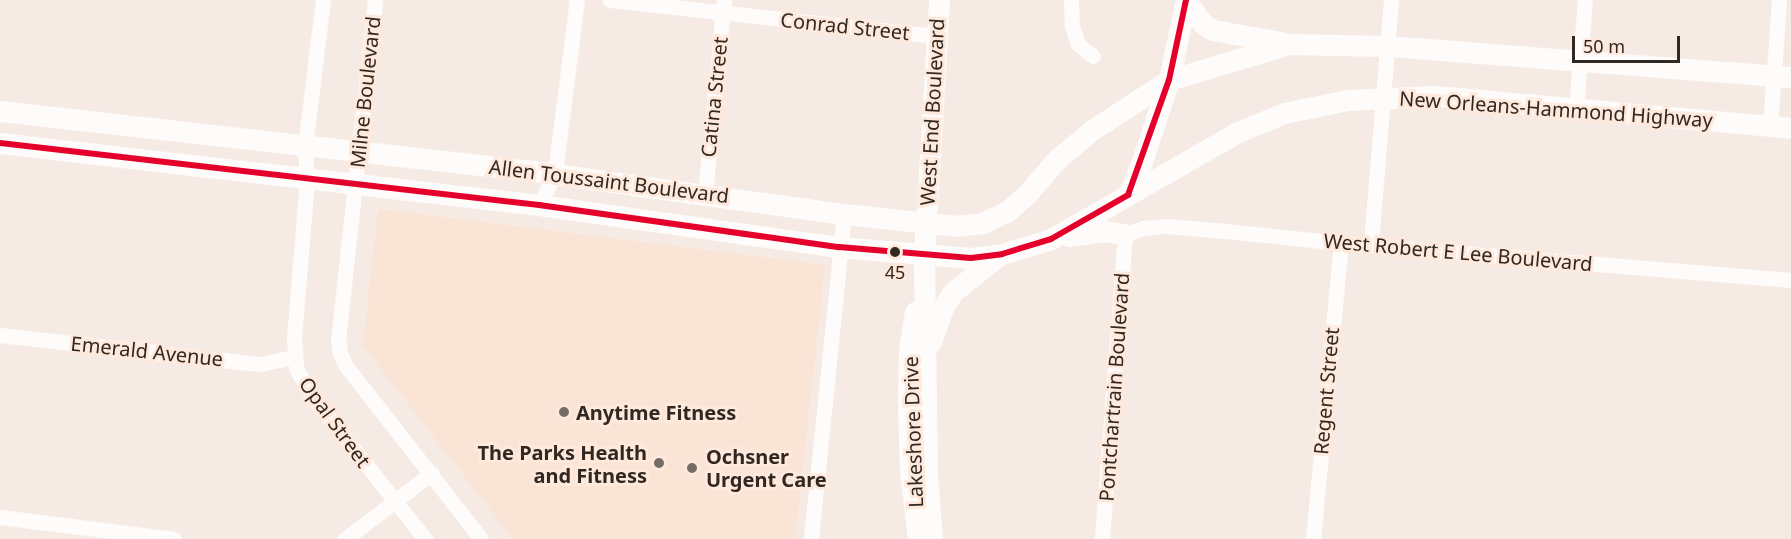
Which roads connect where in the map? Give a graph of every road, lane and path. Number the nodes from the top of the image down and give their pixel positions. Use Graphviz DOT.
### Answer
graph roads {
  1 [pos="322,0"];
  2 [pos="375,0"];
  3 [pos="577,0"];
  4 [pos="610,0"];
  5 [pos="939,0"];
  6 [pos="1071,0"];
  7 [pos="1186,0"];
  8 [pos="1391,0"];
  9 [pos="1585,0"];
  10 [pos="1779,0"];
  11 [pos="723,6"];
  12 [pos="936,36"];
  13 [pos="1288,44"];
  14 [pos="1388,46"];
  15 [pos="1093,56"];
  16 [pos="1580,61"];
  17 [pos="1782,77"];
  18 [pos="1169,80"];
  19 [pos="1384,97"];
  20 [pos="1576,109"];
  21 [pos="0,111"];
  22 [pos="1770,126"];
  23 [pos="1791,128"];
  24 [pos="0,143"];
  25 [pos="305,146"];
  26 [pos="359,152"];
  27 [pos="555,173"];
  28 [pos="307,180"];
  29 [pos="354,185"];
  30 [pos="705,193"];
  31 [pos="1128,195"];
  32 [pos="539,205"];
  33 [pos="844,214"];
  34 [pos="926,223"];
  35 [pos="1125,234"];
  36 [pos="1051,239"];
  37 [pos="1341,243"];
  38 [pos="1371,243"];
  39 [pos="839,247"];
  40 [pos="1002,254"];
  41 [pos="924,255"];
  42 [pos="1791,280"];
  43 [pos="0,335"];
  44 [pos="294,357"];
  45 [pos="926,363"];
  46 [pos="432,473"];
  47 [pos="395,502"];
  48 [pos="0,517"];
  49 [pos="174,539"];
  50 [pos="345,539"];
  51 [pos="425,539"];
  52 [pos="481,539"];
  53 [pos="811,539"];
  54 [pos="918,539"];
  55 [pos="932,539"];
  56 [pos="1102,539"];
  57 [pos="1313,539"];
  1 -- 25 [label="street"];
  2 -- 26 [label="street, Milne Boulevard"];
  3 -- 27 [label="street"];
  4 -- 11 [label="street, Conrad Street"];
  5 -- 12 [label="main road, West End Boulevard"];
  6 -- 15 [label="street"];
  7 -- 13 [label="main road"];
  7 -- 18 [label="main road"];
  8 -- 14 [label="street"];
  9 -- 16 [label="street"];
  10 -- 17 [label="street"];
  11 -- 12 [label="street, Conrad Street"];
  11 -- 30 [label="street, Catina Street"];
  12 -- 34 [label="main road, West End Boulevard"];
  13 -- 14 [label="main road"];
  13 -- 18 [label="main road"];
  14 -- 16 [label="main road"];
  14 -- 19 [label="street"];
  16 -- 17 [label="main road"];
  16 -- 20 [label="street"];
  17 -- 22 [label="street"];
  18 -- 31 [label="main road"];
  18 -- 34 [label="main road, Allen Toussaint Boulevard"];
  19 -- 20 [label="main road, New Orleans-Hammond Highway"];
  19 -- 31 [label="main road, New Orleans-Hammond Highway"];
  19 -- 38 [label="street"];
  20 -- 22 [label="main road, New Orleans-Hammond Highway"];
  21 -- 25 [label="main road, Allen Toussaint Boulevard"];
  22 -- 23 [label="main road, New Orleans-Hammond Highway"];
  24 -- 28 [label="main road, Allen Toussaint Boulevard"];
  25 -- 26 [label="main road, Allen Toussaint Boulevard"];
  25 -- 28 [label="street"];
  26 -- 27 [label="main road, Allen Toussaint Boulevard"];
  26 -- 29 [label="street, Milne Boulevard"];
  27 -- 30 [label="main road, Allen Toussaint Boulevard"];
  27 -- 32 [label="street"];
  28 -- 29 [label="main road, Allen Toussaint Boulevard"];
  28 -- 44 [label="street, Opal Street"];
  29 -- 32 [label="main road, Allen Toussaint Boulevard"];
  29 -- 46 [label="street"];
  30 -- 33 [label="main road, Allen Toussaint Boulevard"];
  31 -- 36 [label="main road, Allen Toussaint Boulevard"];
  32 -- 39 [label="main road, Allen Toussaint Boulevard"];
  33 -- 34 [label="main road, Allen Toussaint Boulevard"];
  33 -- 39 [label="street"];
  34 -- 41 [label="main road, Lakeshore Drive"];
  35 -- 36 [label="main road"];
  35 -- 37 [label="street, West Robert E Lee Boulevard"];
  35 -- 56 [label="street, Pontchartrain Boulevard"];
  36 -- 40 [label="main road, Allen Toussaint Boulevard"];
  37 -- 38 [label="street, West Robert E Lee Boulevard"];
  37 -- 57 [label="street, Regent Street"];
  38 -- 42 [label="street, West Robert E Lee Boulevard"];
  39 -- 41 [label="main road, Allen Toussaint Boulevard"];
  39 -- 53 [label="street"];
  40 -- 41 [label="main road, Allen Toussaint Boulevard"];
  40 -- 45 [label="main road"];
  41 -- 45 [label="main road, Lakeshore Drive"];
  41 -- 54 [label="main road, Lakeshore Drive"];
  43 -- 44 [label="street, Emerald Avenue"];
  44 -- 47 [label="street, Opal Street"];
  45 -- 55 [label="main road, Lakeshore Drive"];
  46 -- 47 [label="street"];
  46 -- 52 [label="street"];
  47 -- 50 [label="street"];
  47 -- 51 [label="street, Opal Street"];
  48 -- 49 [label="street"];
}
